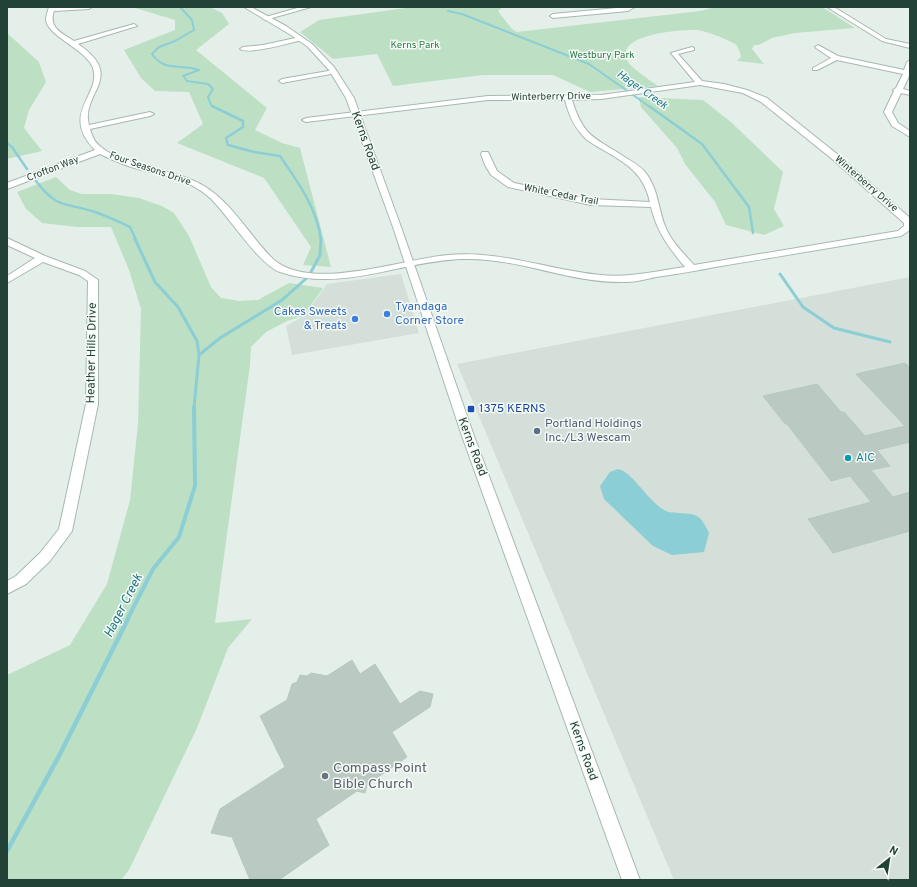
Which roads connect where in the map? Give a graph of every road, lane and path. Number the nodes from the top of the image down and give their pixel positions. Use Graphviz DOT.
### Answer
graph roads {
  1 [pos="89,7"];
  2 [pos="248,7"];
  3 [pos="308,7"];
  4 [pos="632,7"];
  5 [pos="830,7"];
  6 [pos="52,8"];
  7 [pos="553,16"];
  8 [pos="265,18"];
  9 [pos="134,26"];
  10 [pos="300,39"];
  11 [pos="74,43"];
  12 [pos="910,46"];
  13 [pos="818,47"];
  14 [pos="243,49"];
  15 [pos="692,49"];
  16 [pos="836,58"];
  17 [pos="910,62"];
  18 [pos="815,69"];
  19 [pos="334,72"];
  20 [pos="907,73"];
  21 [pos="282,81"];
  22 [pos="700,83"];
  23 [pos="897,90"];
  24 [pos="910,93"];
  25 [pos="568,98"];
  26 [pos="354,113"];
  27 [pos="150,114"];
  28 [pos="306,120"];
  29 [pos="86,128"];
  30 [pos="910,135"];
  31 [pos="100,151"];
  32 [pos="485,154"];
  33 [pos="7,186"];
  34 [pos="655,205"];
  35 [pos="7,241"];
  36 [pos="42,258"];
  37 [pos="410,264"];
  38 [pos="692,268"];
  39 [pos="7,280"];
  40 [pos="7,588"];
  41 [pos="631,880"];
  1 -- 6 [label="street"];
  2 -- 8 [label="street, Kerns Road"];
  3 -- 8 [label="street"];
  4 -- 7 [label="street"];
  5 -- 12 [label="street"];
  6 -- 11 [label="street, Four Seasons Drive"];
  8 -- 10 [label="street, Kerns Road"];
  9 -- 11 [label="street"];
  10 -- 14 [label="street"];
  10 -- 19 [label="street, Kerns Road"];
  11 -- 29 [label="street, Four Seasons Drive"];
  13 -- 16 [label="street"];
  15 -- 22 [label="street"];
  16 -- 18 [label="street"];
  16 -- 20 [label="street"];
  17 -- 20 [label="street"];
  19 -- 21 [label="street"];
  19 -- 26 [label="street, Kerns Road"];
  20 -- 23 [label="street"];
  22 -- 25 [label="street, Winterberry Drive"];
  22 -- 38 [label="street, Winterberry Drive"];
  23 -- 24 [label="street"];
  23 -- 30 [label="street"];
  25 -- 26 [label="street, Winterberry Drive"];
  25 -- 34 [label="street"];
  26 -- 28 [label="street, Winterberry Drive"];
  26 -- 37 [label="street, Kerns Road"];
  27 -- 29 [label="street"];
  29 -- 31 [label="street, Four Seasons Drive"];
  31 -- 33 [label="street, Crofton Way"];
  31 -- 37 [label="street, Four Seasons Drive"];
  32 -- 34 [label="street, White Cedar Trail"];
  34 -- 38 [label="street"];
  35 -- 36 [label="street, Heather Hills Drive"];
  36 -- 39 [label="street"];
  36 -- 40 [label="street, Heather Hills Drive"];
  37 -- 38 [label="street, Winterberry Drive"];
  37 -- 41 [label="street, Kerns Road"];
}
